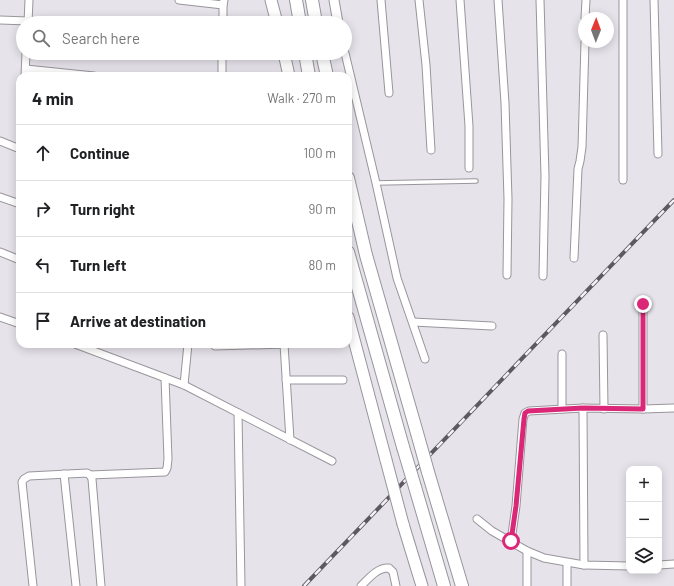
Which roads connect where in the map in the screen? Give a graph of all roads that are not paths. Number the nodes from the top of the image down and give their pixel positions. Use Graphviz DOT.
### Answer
graph roads {
  1 [pos="28,0"];
  2 [pos="179,0"];
  3 [pos="271,0"];
  4 [pos="296,0"];
  5 [pos="312,0"];
  6 [pos="334,0"];
  7 [pos="381,0"];
  8 [pos="419,0"];
  9 [pos="460,0"];
  10 [pos="498,0"];
  11 [pos="540,0"];
  12 [pos="586,0"];
  13 [pos="623,0"];
  14 [pos="654,0"];
  15 [pos="223,2"];
  16 [pos="586,12"];
  17 [pos="28,16"];
  18 [pos="223,16"];
  19 [pos="275,16"];
  20 [pos="299,16"];
  21 [pos="315,16"];
  22 [pos="337,16"];
  23 [pos="0,20"];
  24 [pos="16,21"];
  25 [pos="585,48"];
  26 [pos="26,60"];
  27 [pos="222,60"];
  28 [pos="286,60"];
  29 [pos="307,60"];
  30 [pos="324,60"];
  31 [pos="347,60"];
  32 [pos="25,72"];
  33 [pos="222,72"];
  34 [pos="288,72"];
  35 [pos="308,72"];
  36 [pos="326,72"];
  37 [pos="350,72"];
  38 [pos="352,82"];
  39 [pos="389,93"];
  40 [pos="0,141"];
  41 [pos="16,147"];
  42 [pos="431,150"];
  43 [pos="658,154"];
  44 [pos="470,168"];
  45 [pos="623,180"];
  46 [pos="476,181"];
  47 [pos="376,183"];
  48 [pos="352,195"];
  49 [pos="0,197"];
  50 [pos="16,203"];
  51 [pos="0,252"];
  52 [pos="16,258"];
  53 [pos="574,258"];
  54 [pos="352,266"];
  55 [pos="506,275"];
  56 [pos="543,276"];
  57 [pos="643,304"];
  58 [pos="0,317"];
  59 [pos="413,322"];
  60 [pos="16,323"];
  61 [pos="492,326"];
  62 [pos="352,333"];
  63 [pos="604,335"];
  64 [pos="86,348"];
  65 [pos="188,348"];
  66 [pos="285,348"];
  67 [pos="562,354"];
  68 [pos="425,359"];
  69 [pos="165,378"];
  70 [pos="286,380"];
  71 [pos="343,380"];
  72 [pos="184,385"];
  73 [pos="583,408"];
  74 [pos="674,408"];
  75 [pos="562,409"];
  76 [pos="604,409"];
  77 [pos="643,409"];
  78 [pos="238,413"];
  79 [pos="290,440"];
  80 [pos="332,461"];
  81 [pos="64,474"];
  82 [pos="90,474"];
  83 [pos="477,519"];
  84 [pos="511,541"];
  85 [pos="527,551"];
  86 [pos="567,562"];
  87 [pos="674,564"];
  88 [pos="584,565"];
  89 [pos="662,565"];
  90 [pos="626,566"];
  91 [pos="33,586"];
  92 [pos="76,586"];
  93 [pos="101,586"];
  94 [pos="240,586"];
  95 [pos="361,586"];
  96 [pos="396,586"];
  97 [pos="422,586"];
  98 [pos="444,586"];
  99 [pos="462,586"];
  100 [pos="527,586"];
  101 [pos="567,586"];
  1 -- 17 [label="street"];
  2 -- 15 [label="street"];
  3 -- 19 [label="main road"];
  4 -- 20 [label="highway"];
  5 -- 21 [label="highway"];
  6 -- 22 [label="street"];
  7 -- 39 [label="street"];
  8 -- 42 [label="street"];
  9 -- 44 [label="street"];
  10 -- 55 [label="street"];
  11 -- 56 [label="street"];
  12 -- 16 [label="street"];
  13 -- 45 [label="street"];
  14 -- 43 [label="street"];
  15 -- 18 [label="street"];
  23 -- 24 [label="street"];
  25 -- 53 [label="street"];
  26 -- 32 [label="street"];
  27 -- 33 [label="street"];
  28 -- 34 [label="main road"];
  29 -- 35 [label="highway"];
  30 -- 36 [label="highway"];
  31 -- 37 [label="street"];
  38 -- 47 [label="street"];
  40 -- 41 [label="street"];
  46 -- 47 [label="lane"];
  47 -- 59 [label="street"];
  48 -- 99 [label="highway, bridge"];
  49 -- 50 [label="street"];
  51 -- 52 [label="street"];
  54 -- 98 [label="highway, bridge"];
  57 -- 77 [label="street"];
  58 -- 60 [label="street"];
  59 -- 61 [label="street"];
  59 -- 68 [label="street"];
  62 -- 97 [label="main road, bridge"];
  63 -- 76 [label="street"];
  64 -- 69 [label="street"];
  65 -- 72 [label="street"];
  66 -- 70 [label="street"];
  67 -- 75 [label="street"];
  69 -- 72 [label="street"];
  69 -- 82 [label="street"];
  70 -- 71 [label="street"];
  70 -- 79 [label="street"];
  72 -- 78 [label="street"];
  73 -- 75 [label="street"];
  73 -- 76 [label="street"];
  73 -- 88 [label="street"];
  74 -- 77 [label="street"];
  75 -- 84 [label="street"];
  76 -- 77 [label="street"];
  78 -- 79 [label="street"];
  78 -- 94 [label="street"];
  79 -- 80 [label="street"];
  81 -- 82 [label="street"];
  81 -- 91 [label="street"];
  81 -- 92 [label="street"];
  82 -- 93 [label="street"];
  83 -- 84 [label="street"];
  84 -- 85 [label="street"];
  85 -- 86 [label="street"];
  85 -- 100 [label="street"];
  86 -- 88 [label="street"];
  86 -- 101 [label="street"];
  87 -- 89 [label="street"];
  88 -- 90 [label="street"];
  95 -- 96 [label="street"];
}
